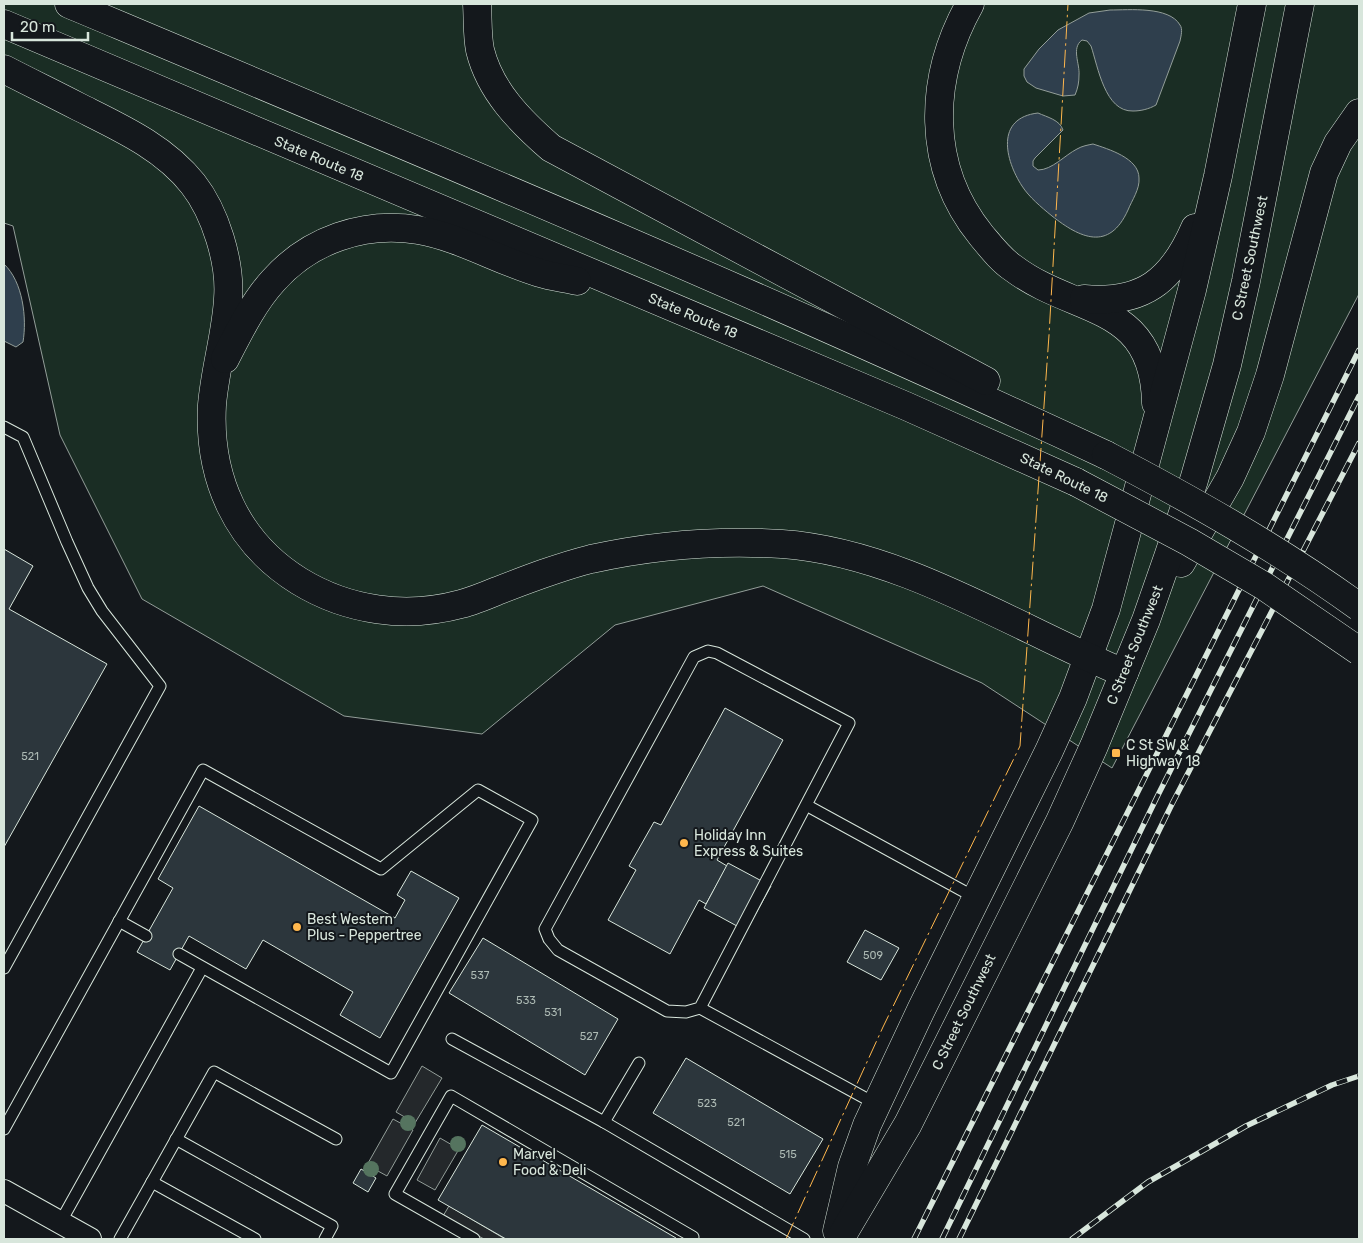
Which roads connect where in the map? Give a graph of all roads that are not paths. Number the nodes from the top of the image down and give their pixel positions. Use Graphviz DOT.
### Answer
graph roads {
  1 [pos="69,4"];
  2 [pos="477,4"];
  3 [pos="970,4"];
  4 [pos="1252,4"];
  5 [pos="1300,4"];
  6 [pos="4,24"];
  7 [pos="4,69"];
  8 [pos="1359,113"];
  9 [pos="1218,176"];
  10 [pos="644,296"];
  11 [pos="1070,298"];
  12 [pos="215,378"];
  13 [pos="1156,422"];
  14 [pos="4,427"];
  15 [pos="1106,455"];
  16 [pos="1359,607"];
  17 [pos="1146,620"];
  18 [pos="1359,651"];
  19 [pos="1088,658"];
  20 [pos="1124,673"];
  21 [pos="806,805"];
  22 [pos="976,898"];
  23 [pos="119,921"];
  24 [pos="146,936"];
  25 [pos="179,954"];
  26 [pos="4,968"];
  27 [pos="202,968"];
  28 [pos="700,1008"];
  29 [pos="452,1039"];
  30 [pos="639,1063"];
  31 [pos="876,1104"];
  32 [pos="604,1122"];
  33 [pos="4,1129"];
  34 [pos="176,1139"];
  35 [pos="336,1139"];
  36 [pos="152,1182"];
  37 [pos="5,1194"];
  38 [pos="60,1223"];
  39 [pos="90,1239"];
  40 [pos="120,1239"];
  41 [pos="255,1239"];
  42 [pos="325,1239"];
  43 [pos="474,1239"];
  44 [pos="692,1239"];
  45 [pos="804,1239"];
  46 [pos="834,1239"];
  47 [pos="840,1239"];
  1 -- 15 [label="main road"];
  2 -- 15 [label="main road"];
  3 -- 11 [label="main road"];
  4 -- 9 [label="main road"];
  5 -- 17 [label="main road, C Street Southwest"];
  6 -- 10 [label="main road, State Route 18"];
  7 -- 12 [label="main road"];
  8 -- 17 [label="main road"];
  9 -- 11 [label="main road"];
  9 -- 13 [label="main road"];
  10 -- 12 [label="main road"];
  10 -- 18 [label="main road, State Route 18, bridge"];
  11 -- 13 [label="main road"];
  12 -- 19 [label="main road"];
  13 -- 19 [label="main road"];
  14 -- 26 [label="lane"];
  15 -- 16 [label="main road, bridge"];
  17 -- 20 [label="main road, C Street Southwest"];
  19 -- 20 [label="main road"];
  19 -- 22 [label="main road"];
  20 -- 47 [label="main road, C Street Southwest"];
  21 -- 22 [label="lane"];
  21 -- 28 [label="lane"];
  21 -- 28 [label="lane"];
  22 -- 31 [label="main road"];
  23 -- 24 [label="lane"];
  23 -- 27 [label="lane"];
  23 -- 33 [label="lane"];
  25 -- 27 [label="lane"];
  27 -- 38 [label="lane"];
  28 -- 31 [label="lane"];
  29 -- 32 [label="lane"];
  30 -- 32 [label="lane"];
  31 -- 46 [label="main road"];
  32 -- 45 [label="lane"];
  34 -- 35 [label="lane"];
  34 -- 36 [label="lane"];
  34 -- 42 [label="lane"];
  36 -- 40 [label="lane"];
  36 -- 41 [label="lane"];
  37 -- 38 [label="street"];
  38 -- 39 [label="street"];
  43 -- 44 [label="lane"];
}
